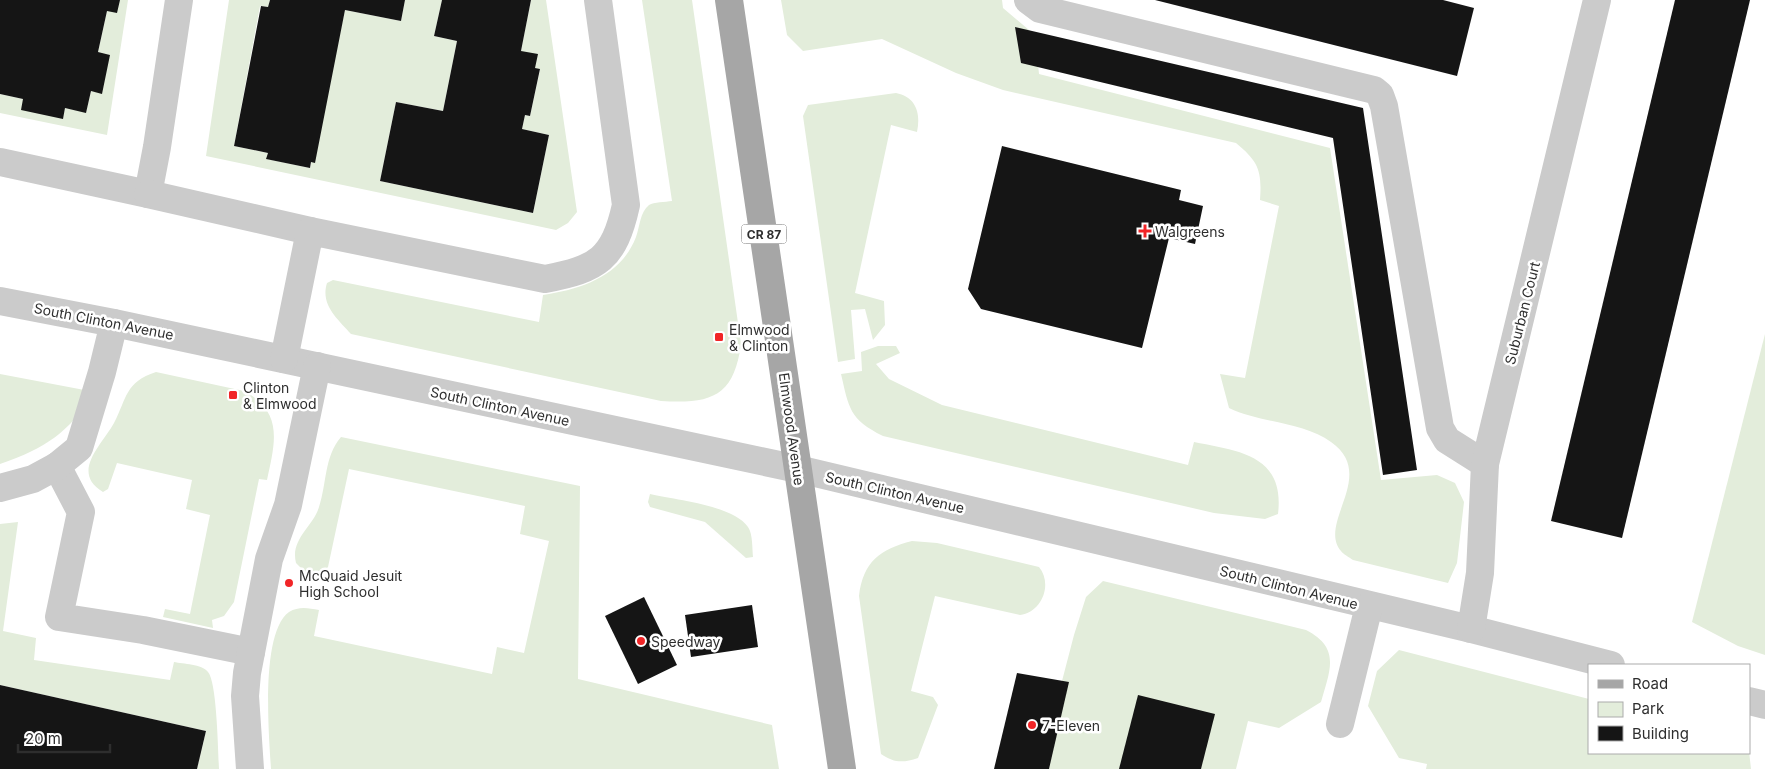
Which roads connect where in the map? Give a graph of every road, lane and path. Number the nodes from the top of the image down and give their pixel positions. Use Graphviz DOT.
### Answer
graph roads {
  1 [pos="179,0"];
  2 [pos="598,0"];
  3 [pos="729,0"];
  4 [pos="1028,0"];
  5 [pos="1597,0"];
  6 [pos="0,162"];
  7 [pos="148,194"];
  8 [pos="310,230"];
  9 [pos="0,301"];
  10 [pos="114,322"];
  11 [pos="284,359"];
  12 [pos="317,366"];
  13 [pos="1485,464"];
  14 [pos="58,466"];
  15 [pos="798,469"];
  16 [pos="0,488"];
  17 [pos="1369,606"];
  18 [pos="1471,629"];
  19 [pos="251,652"];
  20 [pos="1606,664"];
  21 [pos="1750,701"];
  22 [pos="1765,705"];
  23 [pos="1340,724"];
  24 [pos="250,769"];
  25 [pos="842,769"];
  1 -- 7 [label="street"];
  2 -- 8 [label="street"];
  3 -- 15 [label="main road, Elmwood Avenue / CR 87"];
  4 -- 13 [label="street"];
  5 -- 13 [label="street, Suburban Court"];
  6 -- 7 [label="street"];
  7 -- 8 [label="street"];
  8 -- 11 [label="street"];
  9 -- 10 [label="street, South Clinton Avenue"];
  10 -- 11 [label="street, South Clinton Avenue"];
  10 -- 14 [label="street"];
  11 -- 12 [label="street, South Clinton Avenue"];
  12 -- 15 [label="street, South Clinton Avenue"];
  12 -- 19 [label="street"];
  13 -- 18 [label="street, Suburban Court"];
  14 -- 16 [label="street"];
  14 -- 19 [label="street"];
  15 -- 17 [label="street, South Clinton Avenue"];
  15 -- 25 [label="main road, Elmwood Avenue / CR 87"];
  17 -- 18 [label="street, South Clinton Avenue"];
  17 -- 23 [label="street"];
  18 -- 20 [label="street, South Clinton Avenue"];
  19 -- 24 [label="street"];
  21 -- 22 [label="street"];
}
